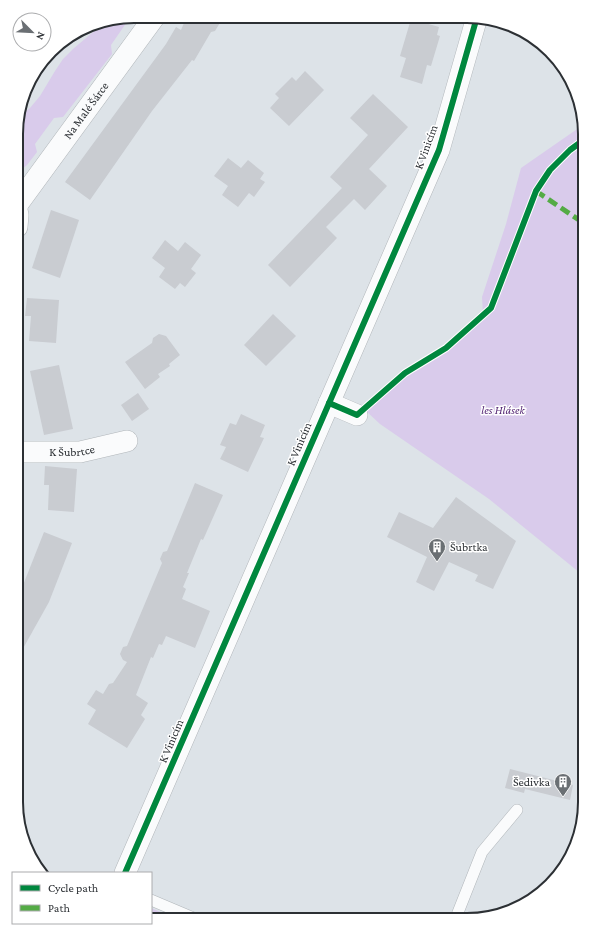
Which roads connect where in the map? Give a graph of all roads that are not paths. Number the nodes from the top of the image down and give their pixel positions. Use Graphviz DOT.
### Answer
graph roads {
  1 [pos="150,23"];
  2 [pos="475,24"];
  3 [pos="23,197"];
  4 [pos="329,403"];
  5 [pos="357,415"];
  6 [pos="127,441"];
  7 [pos="23,452"];
  8 [pos="517,810"];
  9 [pos="125,872"];
  10 [pos="152,900"];
  11 [pos="182,913"];
  12 [pos="458,913"];
  1 -- 3 [label="street, Na Malé Šárce"];
  2 -- 4 [label="street, K Vinicím"];
  4 -- 5 [label="street"];
  4 -- 9 [label="street, K Vinicím"];
  6 -- 7 [label="street, K Šubrtce"];
  8 -- 12 [label="lane"];
  10 -- 11 [label="lane"];
}
